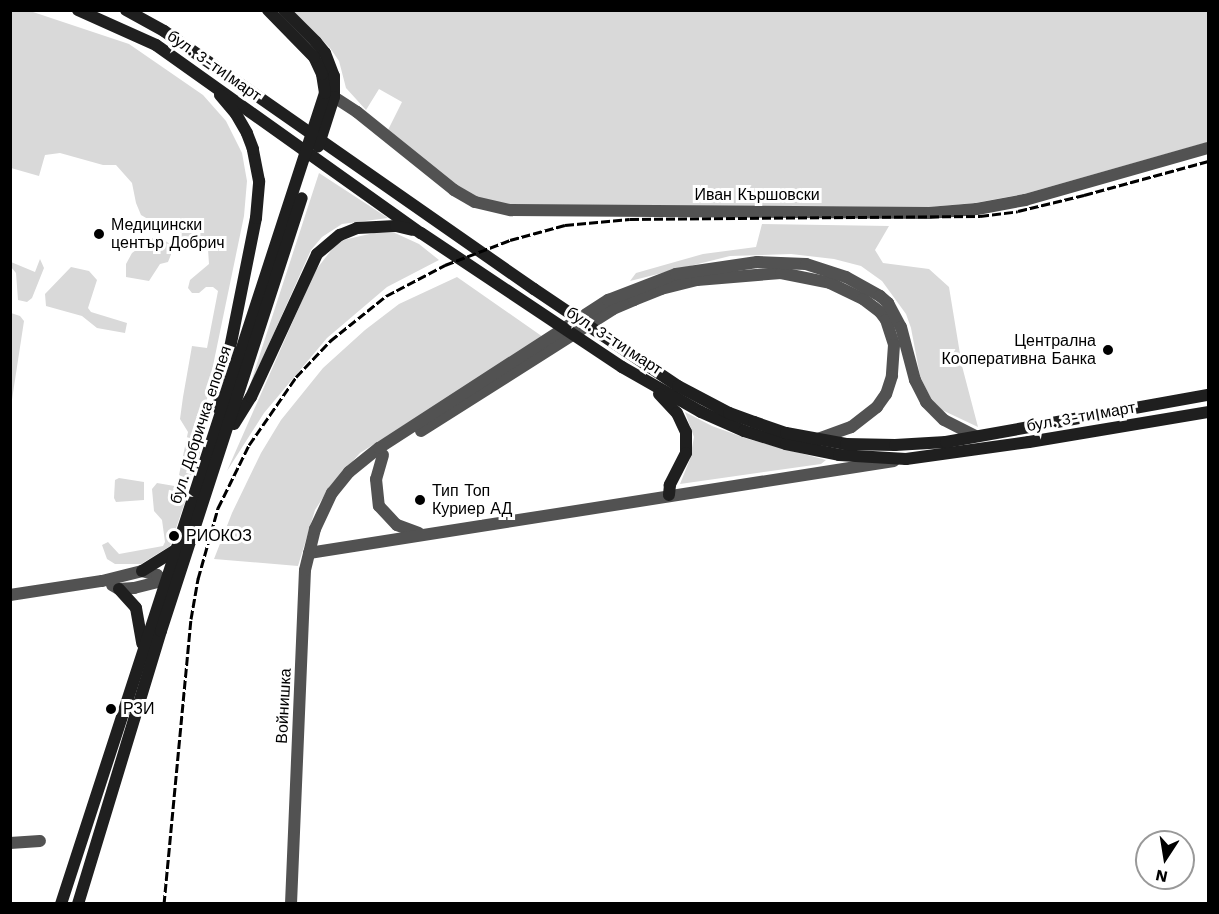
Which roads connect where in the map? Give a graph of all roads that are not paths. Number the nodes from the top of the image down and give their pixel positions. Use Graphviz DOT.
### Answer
graph roads {
  1 [pos="78,10"];
  2 [pos="126,10"];
  3 [pos="268,10"];
  4 [pos="284,10"];
  5 [pos="140,14"];
  6 [pos="207,80"];
  7 [pos="327,103"];
  8 [pos="1209,148"];
  9 [pos="421,233"];
  10 [pos="610,305"];
  11 [pos="549,345"];
  12 [pos="650,384"];
  13 [pos="1209,396"];
  14 [pos="1209,412"];
  15 [pos="975,436"];
  16 [pos="219,439"];
  17 [pos="818,439"];
  18 [pos="383,454"];
  19 [pos="906,459"];
  20 [pos="669,495"];
  21 [pos="323,513"];
  22 [pos="423,535"];
  23 [pos="176,550"];
  24 [pos="309,553"];
  25 [pos="142,571"];
  26 [pos="180,575"];
  27 [pos="102,581"];
  28 [pos="165,582"];
  29 [pos="119,589"];
  30 [pos="173,594"];
  31 [pos="10,595"];
  32 [pos="142,649"];
  33 [pos="40,841"];
  34 [pos="10,843"];
  35 [pos="61,903"];
  36 [pos="78,903"];
  37 [pos="291,903"];
  1 -- 6 [label="main road, бул. 3-ти март"];
  2 -- 5 [label="main road, бул. 3-ти март"];
  3 -- 7 [label="main road"];
  4 -- 7 [label="main road"];
  5 -- 17 [label="main road, бул. 3-ти март"];
  6 -- 9 [label="main road, бул. 3-ти март"];
  6 -- 16 [label="main road"];
  7 -- 8 [label="street, Иван Кършовски"];
  7 -- 16 [label="main road, бул. Добричка епопея"];
  9 -- 12 [label="main road, бул. 3-ти март"];
  9 -- 16 [label="main road"];
  10 -- 11 [label="street"];
  10 -- 15 [label="street"];
  10 -- 17 [label="street"];
  11 -- 18 [label="street"];
  11 -- 21 [label="street"];
  12 -- 19 [label="main road, бул. 3-ти март"];
  12 -- 20 [label="main road"];
  13 -- 15 [label="main road, бул. 3-ти март"];
  14 -- 19 [label="main road, бул. 3-ти март"];
  15 -- 17 [label="main road, бул. 3-ти март"];
  16 -- 23 [label="main road, бул. Добричка епопея"];
  16 -- 26 [label="main road, бул. Добричка епопея"];
  18 -- 21 [label="street"];
  18 -- 22 [label="street"];
  19 -- 20 [label="street"];
  20 -- 22 [label="street"];
  21 -- 24 [label="street, Войнишка"];
  22 -- 24 [label="street"];
  23 -- 25 [label="main road"];
  23 -- 28 [label="main road, бул. Добричка епопея"];
  24 -- 37 [label="street, Войнишка"];
  25 -- 27 [label="street"];
  25 -- 28 [label="street"];
  26 -- 28 [label="street"];
  26 -- 30 [label="main road, бул. Добричка епопея"];
  27 -- 29 [label="street"];
  27 -- 31 [label="street"];
  28 -- 29 [label="street"];
  28 -- 30 [label="street"];
  28 -- 32 [label="main road, бул. Добричка епопея"];
  29 -- 32 [label="main road"];
  30 -- 36 [label="main road, бул. Добричка епопея"];
  32 -- 35 [label="main road, бул. Добричка епопея"];
  33 -- 34 [label="street"];
}
